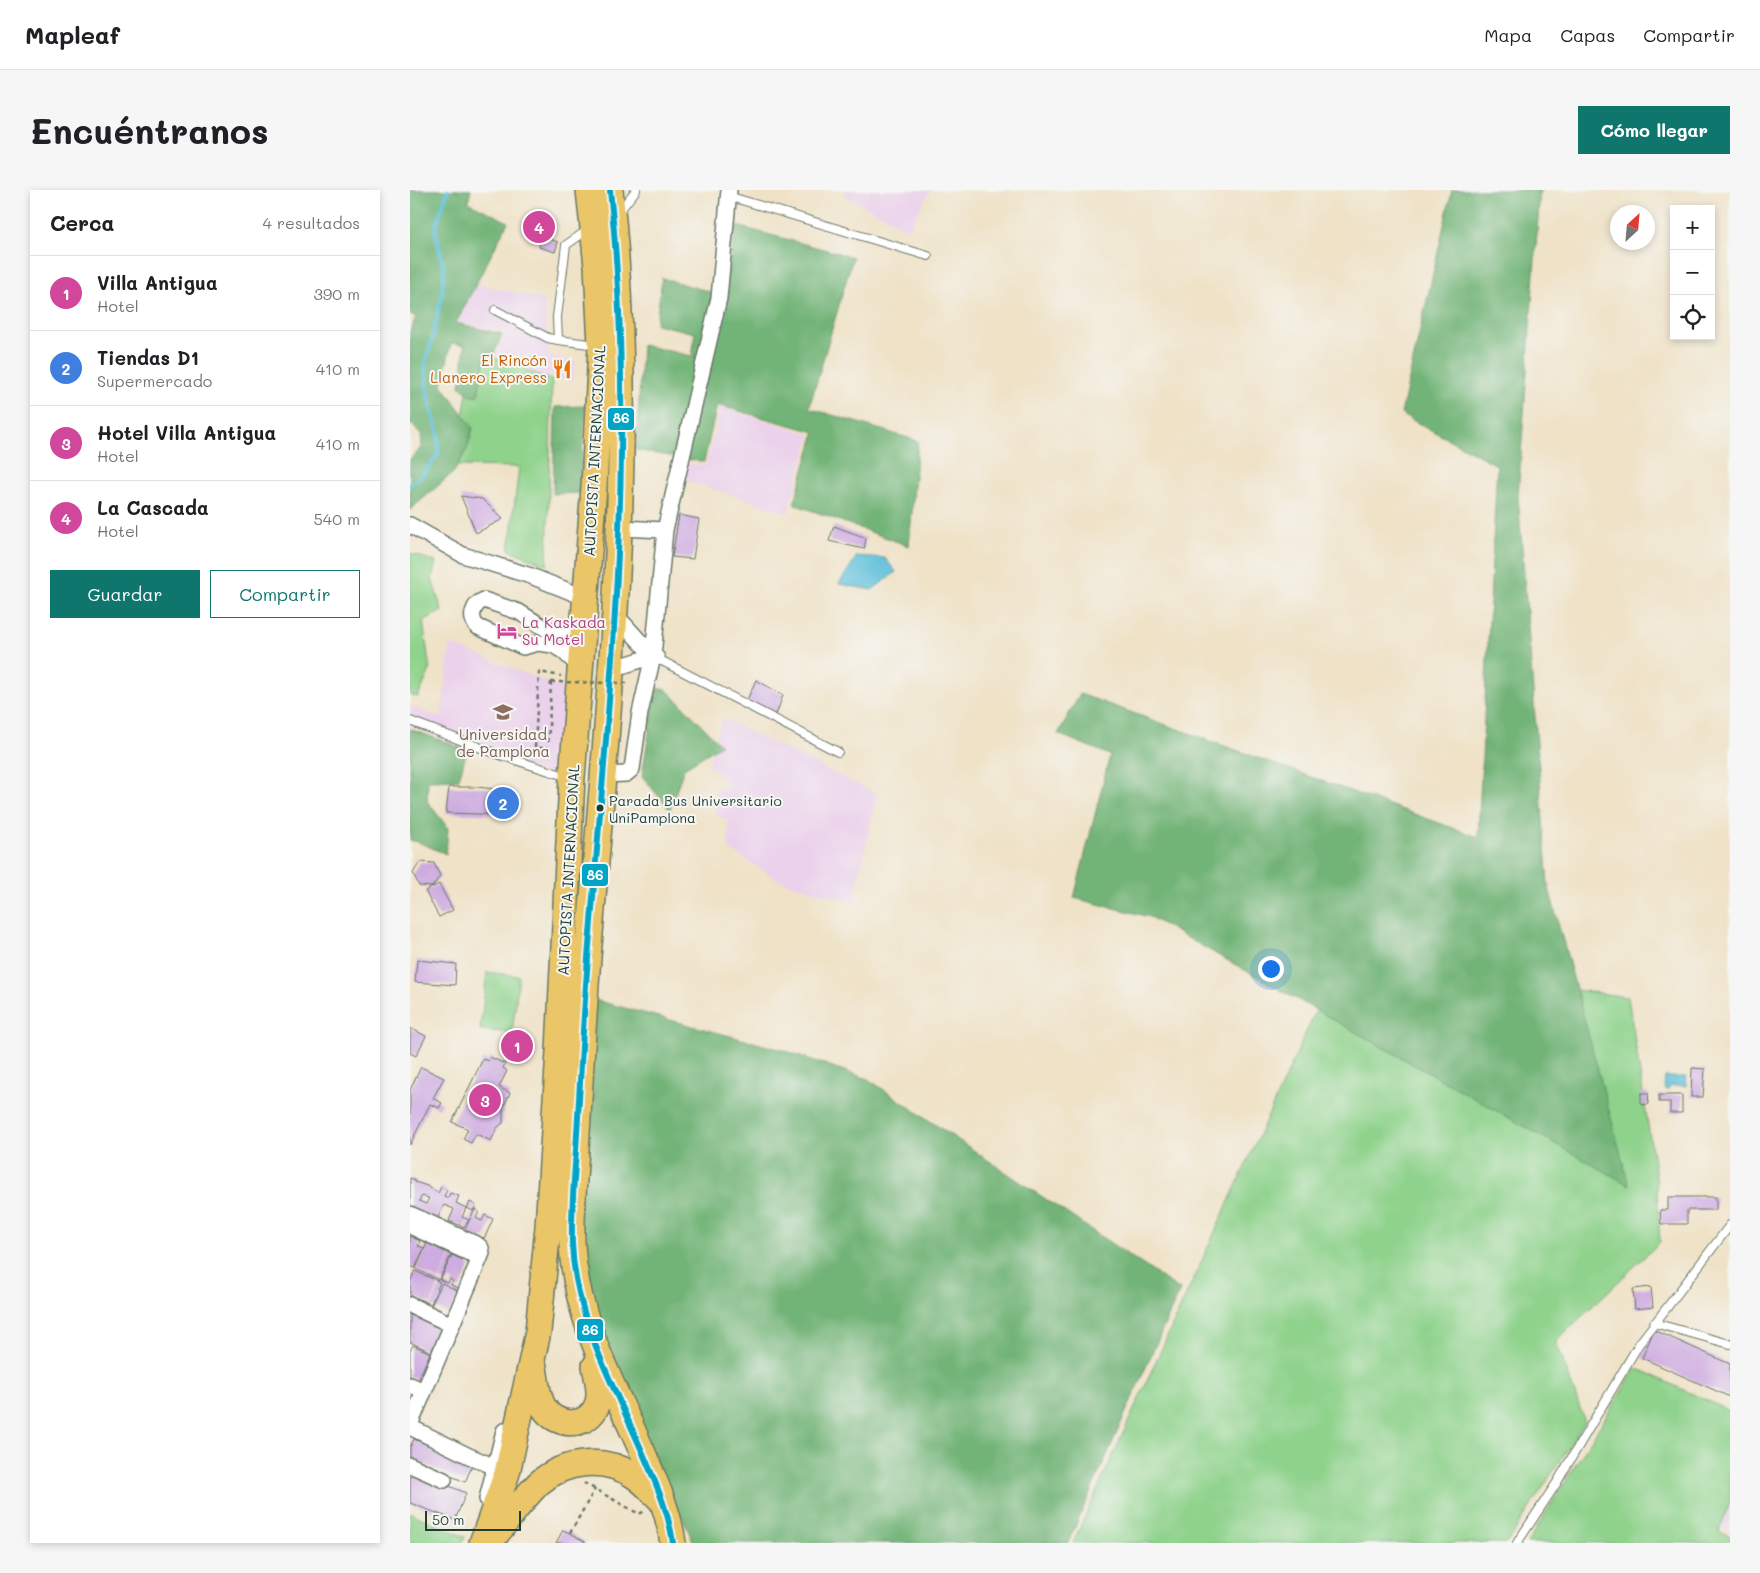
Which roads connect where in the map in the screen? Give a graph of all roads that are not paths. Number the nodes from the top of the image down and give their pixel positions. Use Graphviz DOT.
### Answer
graph roads {
  1 [pos="589,190"];
  2 [pos="610,190"];
  3 [pos="636,190"];
  4 [pos="729,193"];
  5 [pos="604,222"];
  6 [pos="928,256"];
  7 [pos="495,310"];
  8 [pos="558,340"];
  9 [pos="602,346"];
  10 [pos="410,525"];
  11 [pos="620,528"];
  12 [pos="665,530"];
  13 [pos="586,598"];
  14 [pos="615,614"];
  15 [pos="541,626"];
  16 [pos="584,626"];
  17 [pos="538,644"];
  18 [pos="657,659"];
  19 [pos="574,675"];
  20 [pos="619,676"];
  21 [pos="410,721"];
  22 [pos="838,752"];
  23 [pos="603,775"];
  24 [pos="572,778"];
  25 [pos="410,1214"];
  26 [pos="1730,1225"];
  27 [pos="410,1226"];
  28 [pos="480,1258"];
  29 [pos="410,1305"];
  30 [pos="1654,1323"];
  31 [pos="452,1324"];
  32 [pos="591,1336"];
  33 [pos="1730,1344"];
  34 [pos="533,1354"];
  35 [pos="410,1385"];
  36 [pos="424,1391"];
  37 [pos="414,1428"];
  38 [pos="496,1463"];
  39 [pos="410,1465"];
  40 [pos="444,1480"];
  41 [pos="664,1503"];
  42 [pos="486,1540"];
  43 [pos="673,1543"];
  44 [pos="1518,1543"];
  1 -- 5 [label="highway, AUTOPISTA INTERNACIONAL"];
  2 -- 5 [label="highway, AUTOPISTA INTERNACIONAL"];
  3 -- 5 [label="lane"];
  4 -- 6 [label="lane"];
  4 -- 12 [label="street"];
  5 -- 8 [label="lane"];
  5 -- 9 [label="highway, AUTOPISTA INTERNACIONAL"];
  5 -- 11 [label="highway, AUTOPISTA INTERNACIONAL"];
  7 -- 8 [label="lane"];
  8 -- 9 [label="lane"];
  9 -- 13 [label="highway, AUTOPISTA INTERNACIONAL"];
  10 -- 13 [label="street"];
  11 -- 12 [label="street"];
  11 -- 14 [label="highway, AUTOPISTA INTERNACIONAL"];
  12 -- 18 [label="street"];
  13 -- 16 [label="highway, AUTOPISTA INTERNACIONAL"];
  14 -- 18 [label="street"];
  14 -- 20 [label="highway, AUTOPISTA INTERNACIONAL"];
  15 -- 16 [label="street"];
  15 -- 17 [label="street"];
  15 -- 17 [label="street"];
  16 -- 19 [label="highway, AUTOPISTA INTERNACIONAL"];
  17 -- 19 [label="street"];
  18 -- 20 [label="street"];
  18 -- 22 [label="lane"];
  18 -- 23 [label="street"];
  19 -- 24 [label="highway, AUTOPISTA INTERNACIONAL"];
  20 -- 23 [label="highway, AUTOPISTA INTERNACIONAL"];
  21 -- 24 [label="lane"];
  23 -- 32 [label="highway, AUTOPISTA INTERNACIONAL"];
  24 -- 34 [label="highway, AUTOPISTA INTERNACIONAL"];
  25 -- 28 [label="street"];
  26 -- 30 [label="lane"];
  27 -- 28 [label="street"];
  28 -- 31 [label="street"];
  29 -- 31 [label="street"];
  30 -- 33 [label="lane"];
  30 -- 44 [label="lane"];
  31 -- 36 [label="street"];
  32 -- 34 [label="highway"];
  32 -- 41 [label="highway, AUTOPISTA INTERNACIONAL"];
  34 -- 38 [label="street"];
  34 -- 42 [label="highway, AUTOPISTA INTERNACIONAL"];
  35 -- 36 [label="street"];
  36 -- 37 [label="street"];
  37 -- 38 [label="street"];
  38 -- 42 [label="street"];
  39 -- 40 [label="street"];
  41 -- 42 [label="highway"];
  41 -- 43 [label="highway, AUTOPISTA INTERNACIONAL"];
}
